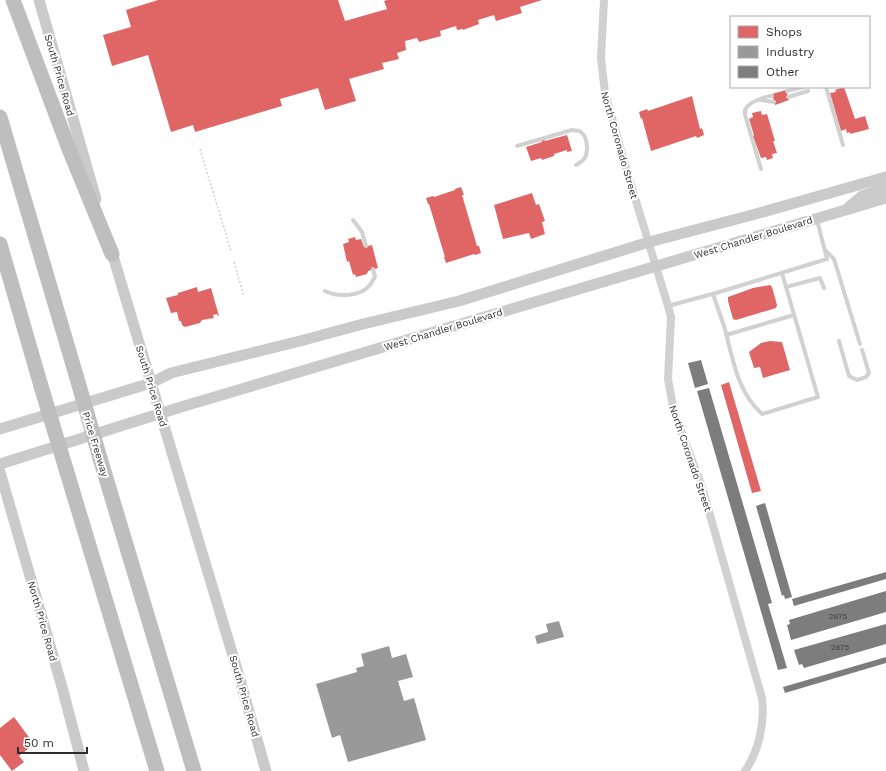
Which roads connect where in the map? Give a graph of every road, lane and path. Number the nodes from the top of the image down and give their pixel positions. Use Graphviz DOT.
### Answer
graph roads {
  1 [pos="13,0"];
  2 [pos="39,0"];
  3 [pos="604,0"];
  4 [pos="799,88"];
  5 [pos="827,88"];
  6 [pos="787,91"];
  7 [pos="808,91"];
  8 [pos="772,96"];
  9 [pos="788,97"];
  10 [pos="761,100"];
  11 [pos="774,102"];
  12 [pos="0,117"];
  13 [pos="842,145"];
  14 [pos="517,146"];
  15 [pos="200,149"];
  16 [pos="576,166"];
  17 [pos="760,169"];
  18 [pos="886,177"];
  19 [pos="886,188"];
  20 [pos="886,198"];
  21 [pos="848,209"];
  22 [pos="816,218"];
  23 [pos="353,220"];
  24 [pos="649,242"];
  25 [pos="0,244"];
  26 [pos="366,246"];
  27 [pos="824,250"];
  28 [pos="231,251"];
  29 [pos="112,254"];
  30 [pos="234,262"];
  31 [pos="656,266"];
  32 [pos="373,269"];
  33 [pos="782,273"];
  34 [pos="786,287"];
  35 [pos="824,288"];
  36 [pos="325,291"];
  37 [pos="713,294"];
  38 [pos="244,297"];
  39 [pos="668,306"];
  40 [pos="794,315"];
  41 [pos="726,334"];
  42 [pos="839,341"];
  43 [pos="860,344"];
  44 [pos="862,350"];
  45 [pos="151,383"];
  46 [pos="160,413"];
  47 [pos="0,429"];
  48 [pos="0,464"];
  49 [pos="0,472"];
  50 [pos="84,771"];
  51 [pos="157,771"];
  52 [pos="194,771"];
  53 [pos="266,771"];
  54 [pos="745,771"];
  1 -- 29 [label="highway"];
  2 -- 29 [label="main road, South Price Road"];
  3 -- 24 [label="street, North Coronado Street"];
  4 -- 6 [label="lane"];
  5 -- 13 [label="lane"];
  7 -- 9 [label="lane"];
  8 -- 10 [label="lane"];
  10 -- 11 [label="lane"];
  10 -- 17 [label="lane"];
  12 -- 52 [label="highway, Price Freeway, bridge"];
  14 -- 16 [label="lane"];
  15 -- 28 [label="path"];
  18 -- 24 [label="main road, West Chandler Boulevard"];
  19 -- 21 [label="main road"];
  20 -- 21 [label="main road, West Chandler Boulevard"];
  21 -- 22 [label="main road, West Chandler Boulevard"];
  22 -- 27 [label="lane"];
  22 -- 31 [label="main road, West Chandler Boulevard"];
  23 -- 26 [label="lane"];
  24 -- 31 [label="street, North Coronado Street"];
  24 -- 45 [label="main road, West Chandler Boulevard"];
  25 -- 51 [label="highway, bridge"];
  27 -- 33 [label="lane"];
  27 -- 43 [label="lane"];
  29 -- 45 [label="main road, South Price Road"];
  30 -- 38 [label="path"];
  31 -- 39 [label="street, North Coronado Street"];
  31 -- 46 [label="main road, West Chandler Boulevard"];
  32 -- 36 [label="lane"];
  33 -- 34 [label="lane"];
  33 -- 37 [label="lane"];
  34 -- 35 [label="lane"];
  34 -- 40 [label="lane"];
  37 -- 39 [label="lane"];
  37 -- 41 [label="lane"];
  39 -- 54 [label="street, North Coronado Street"];
  40 -- 41 [label="lane"];
  40 -- 41 [label="lane"];
  42 -- 44 [label="lane"];
  45 -- 46 [label="main road, South Price Road"];
  45 -- 47 [label="main road, West Chandler Boulevard"];
  46 -- 48 [label="main road, West Chandler Boulevard"];
  46 -- 53 [label="main road, South Price Road"];
  49 -- 50 [label="main road, North Price Road"];
}
